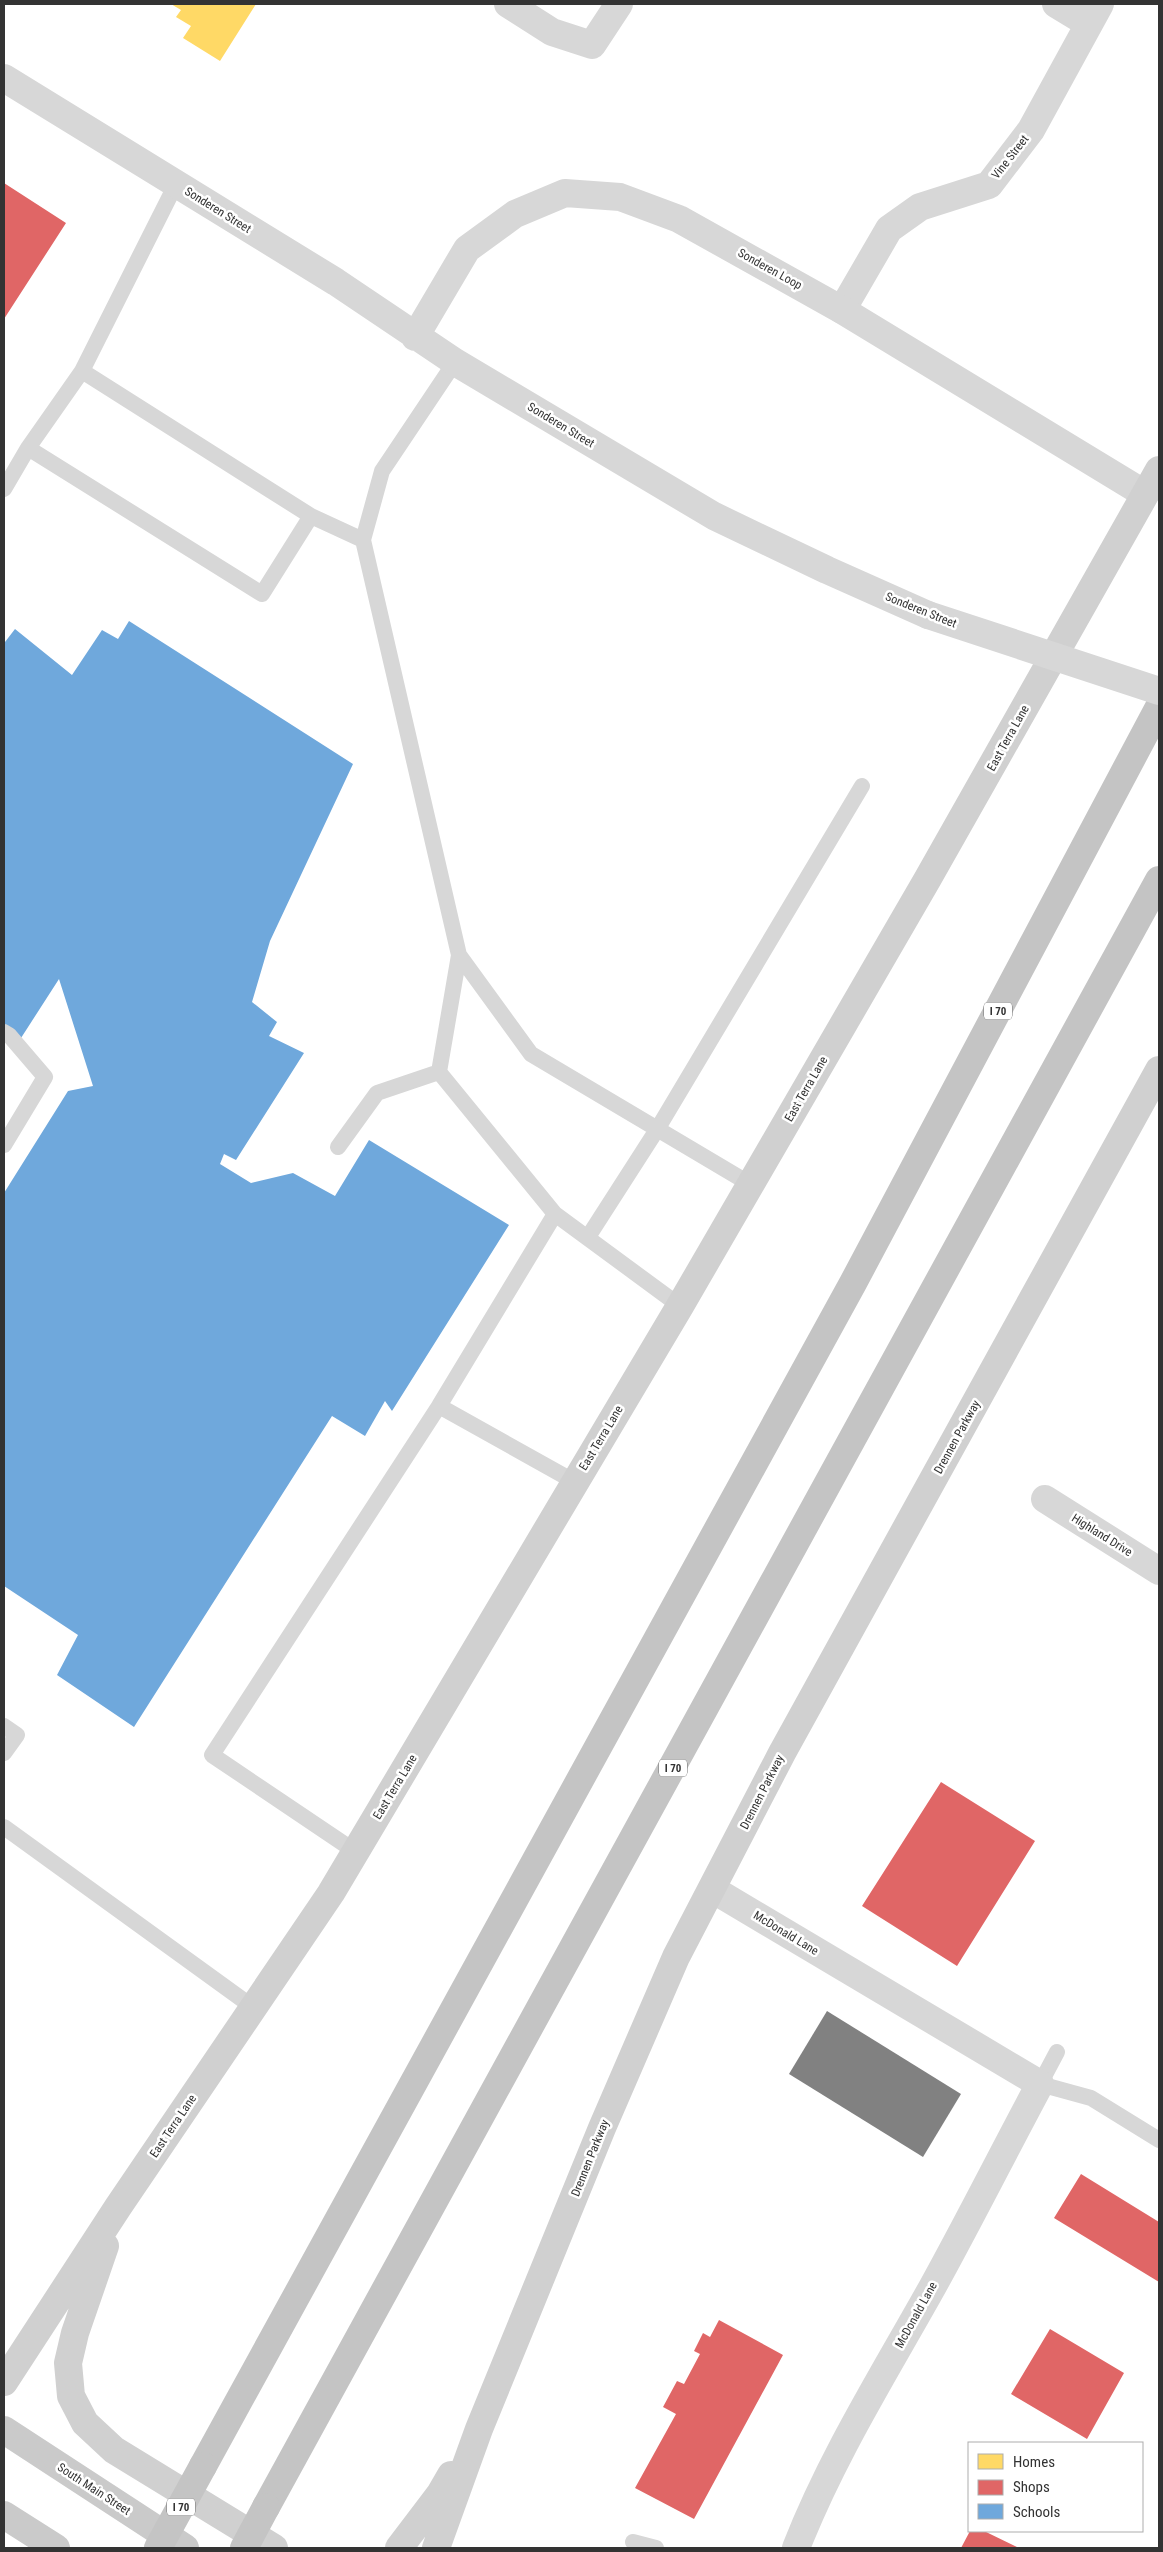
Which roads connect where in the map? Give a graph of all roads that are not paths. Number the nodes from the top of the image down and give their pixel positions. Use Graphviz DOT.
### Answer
graph roads {
  1 [pos="508,4"];
  2 [pos="619,4"];
  3 [pos="1056,4"];
  4 [pos="1095,14"];
  5 [pos="4,78"];
  6 [pos="176,184"];
  7 [pos="842,310"];
  8 [pos="415,337"];
  9 [pos="455,362"];
  10 [pos="82,371"];
  11 [pos="28,448"];
  12 [pos="1159,470"];
  13 [pos="4,489"];
  14 [pos="1145,494"];
  15 [pos="311,516"];
  16 [pos="363,540"];
  17 [pos="1159,683"];
  18 [pos="1159,691"];
  19 [pos="1159,707"];
  20 [pos="1142,737"];
  21 [pos="862,786"];
  22 [pos="1159,880"];
  23 [pos="459,955"];
  24 [pos="4,1032"];
  25 [pos="1159,1070"];
  26 [pos="439,1072"];
  27 [pos="658,1128"];
  28 [pos="4,1145"];
  29 [pos="338,1147"];
  30 [pos="750,1184"];
  31 [pos="555,1214"];
  32 [pos="588,1237"];
  33 [pos="680,1306"];
  34 [pos="439,1406"];
  35 [pos="575,1482"];
  36 [pos="1045,1499"];
  37 [pos="1159,1571"];
  38 [pos="4,1726"];
  39 [pos="4,1753"];
  40 [pos="4,1827"];
  41 [pos="356,1852"];
  42 [pos="712,1889"];
  43 [pos="254,2008"];
  44 [pos="1057,2052"];
  45 [pos="1040,2084"];
  46 [pos="1159,2140"];
  47 [pos="118,2207"];
  48 [pos="4,2382"];
  49 [pos="479,2429"];
  50 [pos="10,2441"];
  51 [pos="4,2515"];
  52 [pos="633,2542"];
  53 [pos="56,2548"];
  54 [pos="158,2548"];
  55 [pos="185,2548"];
  56 [pos="244,2548"];
  57 [pos="274,2548"];
  58 [pos="399,2548"];
  59 [pos="436,2548"];
  60 [pos="656,2548"];
  61 [pos="796,2548"];
  1 -- 2 [label="street"];
  3 -- 4 [label="street"];
  4 -- 7 [label="street, Vine Street"];
  5 -- 6 [label="street, Sonderen Street"];
  6 -- 8 [label="street, Sonderen Street"];
  6 -- 10 [label="lane"];
  7 -- 8 [label="street, Sonderen Loop"];
  7 -- 14 [label="street, Sonderen Loop"];
  8 -- 9 [label="street, Sonderen Street"];
  9 -- 16 [label="lane"];
  9 -- 18 [label="street, Sonderen Street, bridge"];
  10 -- 11 [label="lane"];
  10 -- 15 [label="lane"];
  11 -- 13 [label="lane"];
  11 -- 15 [label="lane"];
  12 -- 14 [label="main road, East Terra Lane"];
  14 -- 30 [label="main road, East Terra Lane"];
  15 -- 16 [label="lane"];
  16 -- 23 [label="lane"];
  17 -- 20 [label="highway"];
  19 -- 20 [label="highway, I 70"];
  20 -- 54 [label="highway, I 70, bridge"];
  21 -- 27 [label="lane"];
  22 -- 56 [label="highway, I 70, bridge"];
  23 -- 26 [label="lane"];
  23 -- 27 [label="lane"];
  24 -- 28 [label="lane"];
  25 -- 42 [label="main road, Drennen Parkway"];
  26 -- 29 [label="lane"];
  26 -- 31 [label="lane"];
  27 -- 30 [label="lane"];
  27 -- 32 [label="lane"];
  30 -- 33 [label="main road, East Terra Lane"];
  31 -- 32 [label="lane"];
  31 -- 34 [label="lane"];
  32 -- 33 [label="lane"];
  33 -- 35 [label="main road, East Terra Lane"];
  34 -- 35 [label="lane"];
  34 -- 41 [label="lane"];
  35 -- 41 [label="main road, East Terra Lane"];
  36 -- 37 [label="street, Highland Drive"];
  38 -- 39 [label="lane"];
  40 -- 43 [label="lane"];
  41 -- 43 [label="main road, East Terra Lane"];
  42 -- 45 [label="street, McDonald Lane"];
  42 -- 49 [label="main road, Drennen Parkway"];
  43 -- 47 [label="main road, East Terra Lane"];
  44 -- 45 [label="lane, McDonald Lane"];
  45 -- 46 [label="lane"];
  45 -- 61 [label="street, McDonald Lane"];
  47 -- 48 [label="main road, East Terra Lane"];
  47 -- 57 [label="main road"];
  49 -- 58 [label="main road"];
  49 -- 59 [label="main road, Drennen Parkway"];
  50 -- 55 [label="main road, South Main Street"];
  51 -- 53 [label="main road"];
  52 -- 60 [label="lane"];
}
